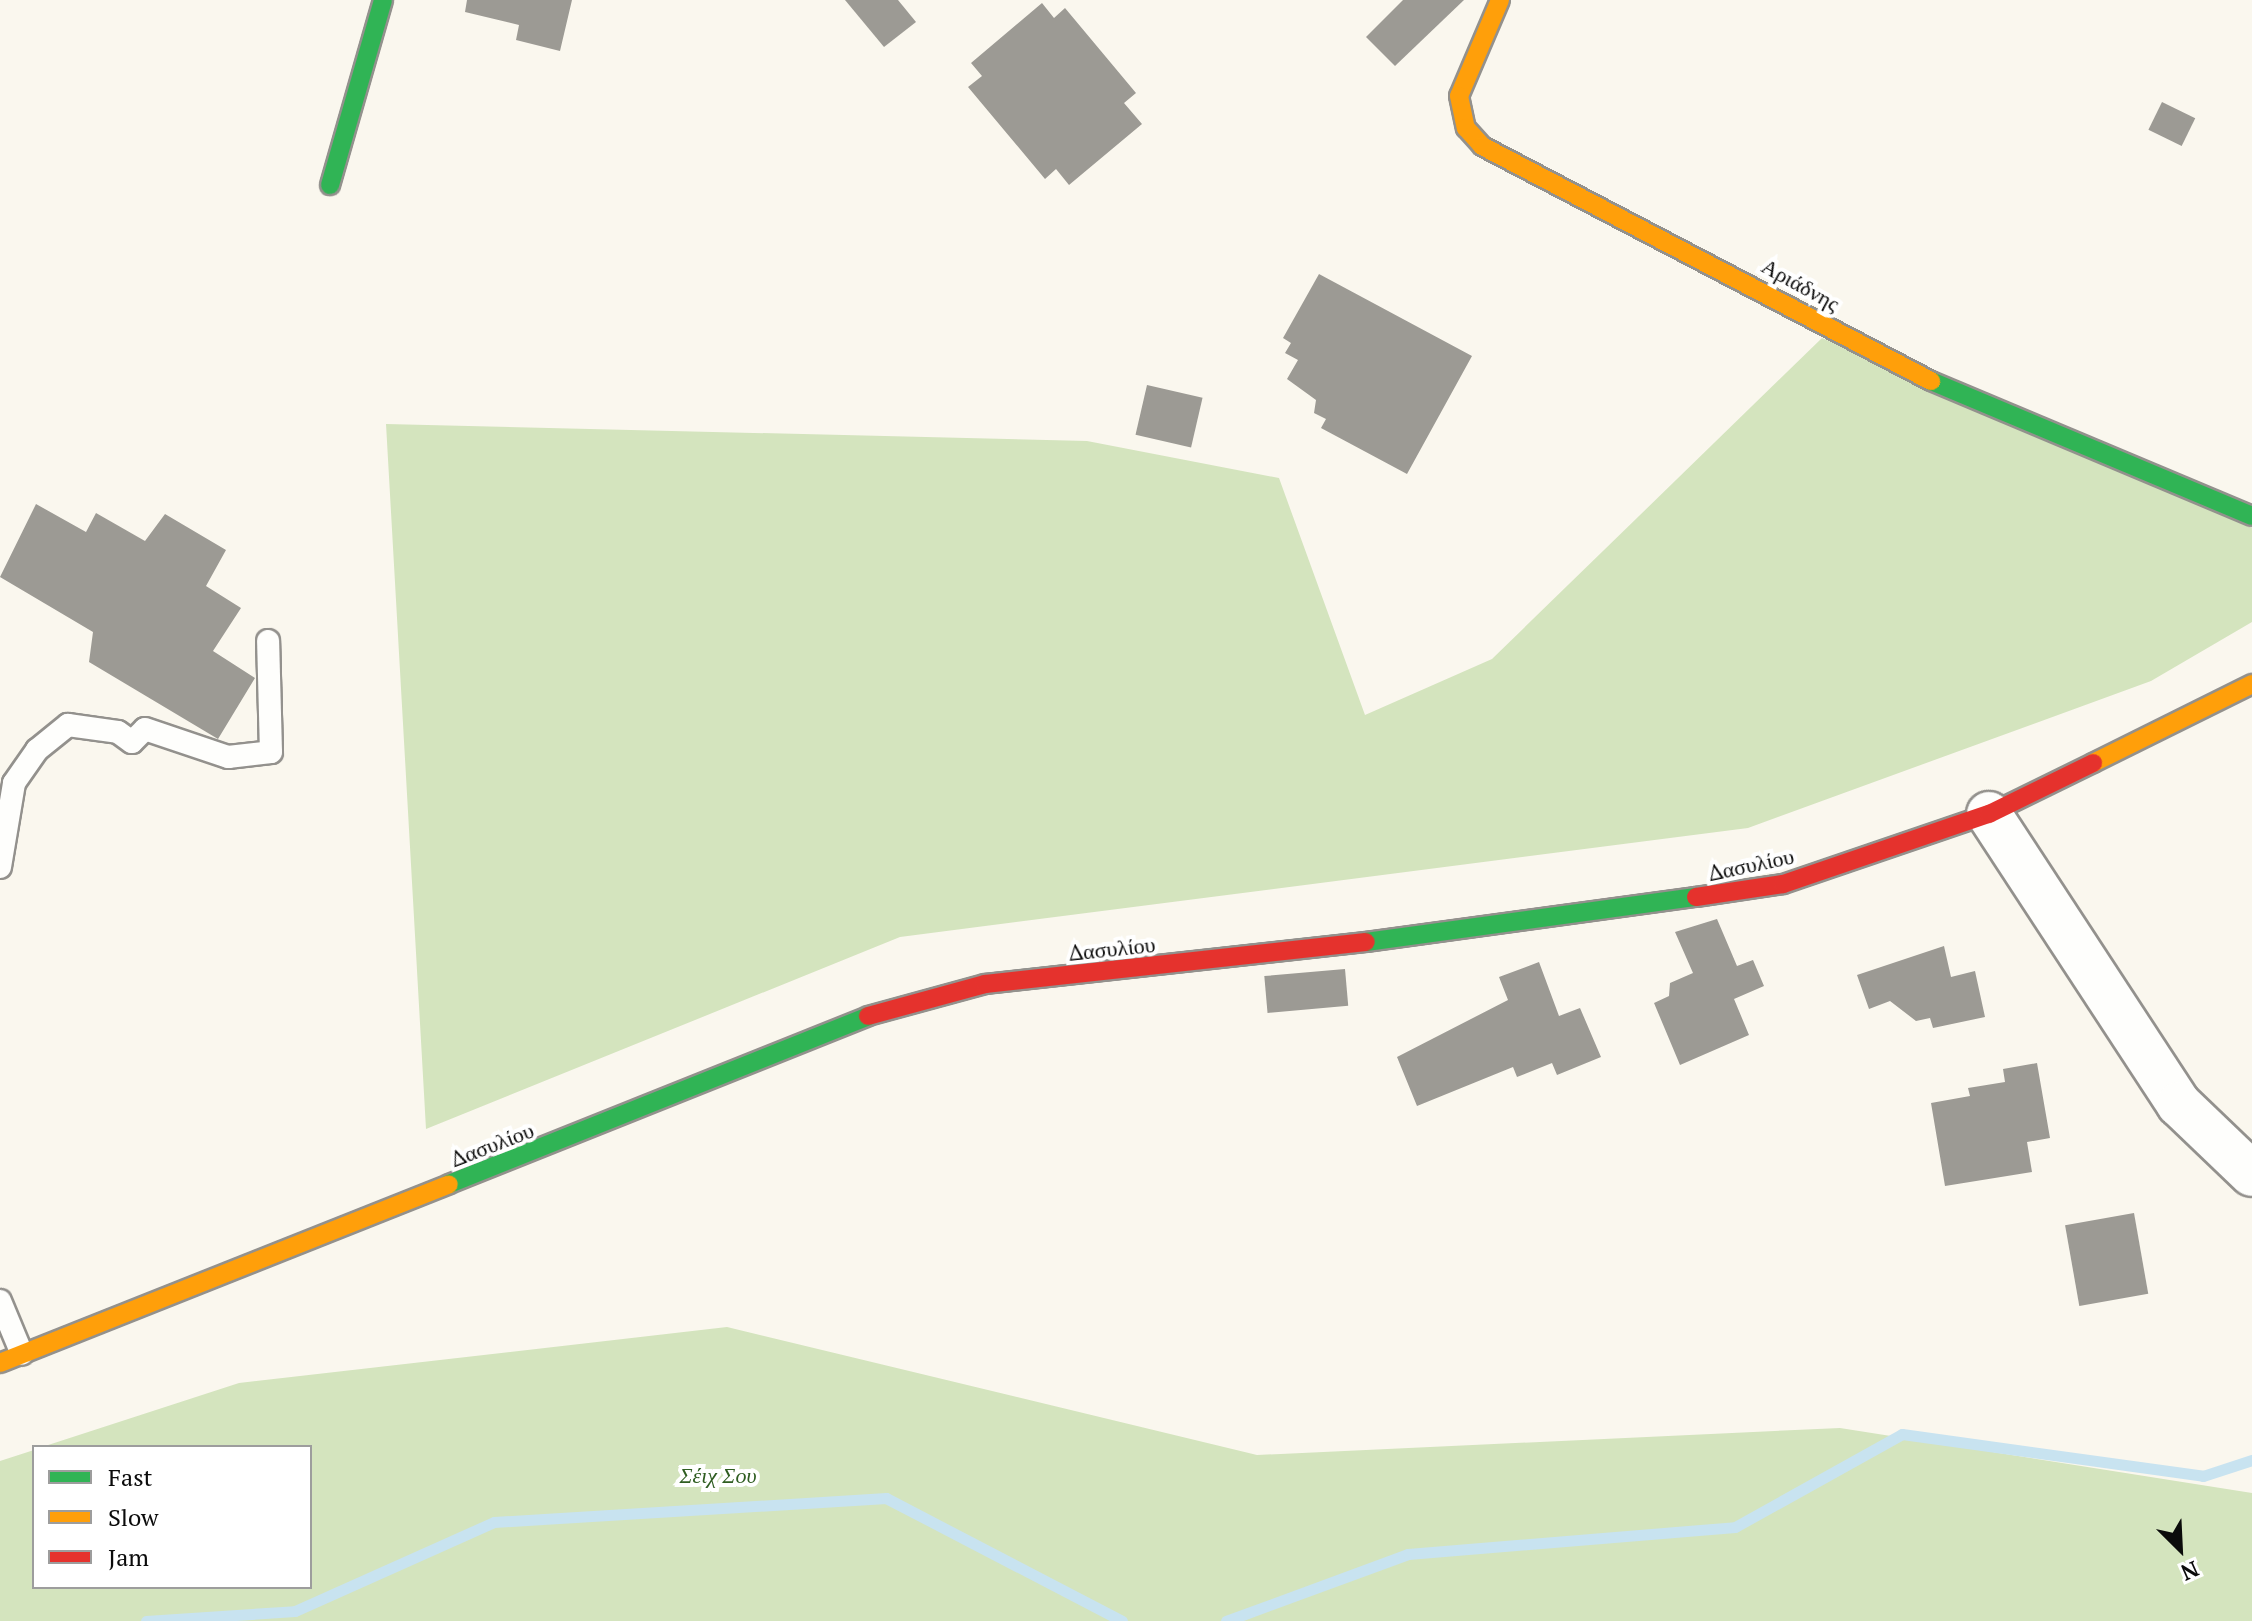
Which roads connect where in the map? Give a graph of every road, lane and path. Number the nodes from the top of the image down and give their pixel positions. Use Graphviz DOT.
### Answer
graph roads {
  1 [pos="383,0"];
  2 [pos="1500,0"];
  3 [pos="330,185"];
  4 [pos="2252,516"];
  5 [pos="268,641"];
  6 [pos="2252,684"];
  7 [pos="1989,814"];
  8 [pos="0,867"];
  9 [pos="2252,1174"];
  10 [pos="0,1301"];
  11 [pos="22,1354"];
  12 [pos="0,1363"];
  1 -- 3 [label="street"];
  2 -- 4 [label="street, Αριάδνης"];
  5 -- 8 [label="lane"];
  6 -- 7 [label="street, Δασυλίου"];
  7 -- 9 [label="street"];
  7 -- 11 [label="street, Δασυλίου"];
  10 -- 11 [label="lane"];
  11 -- 12 [label="street, Δασυλίου"];
}
